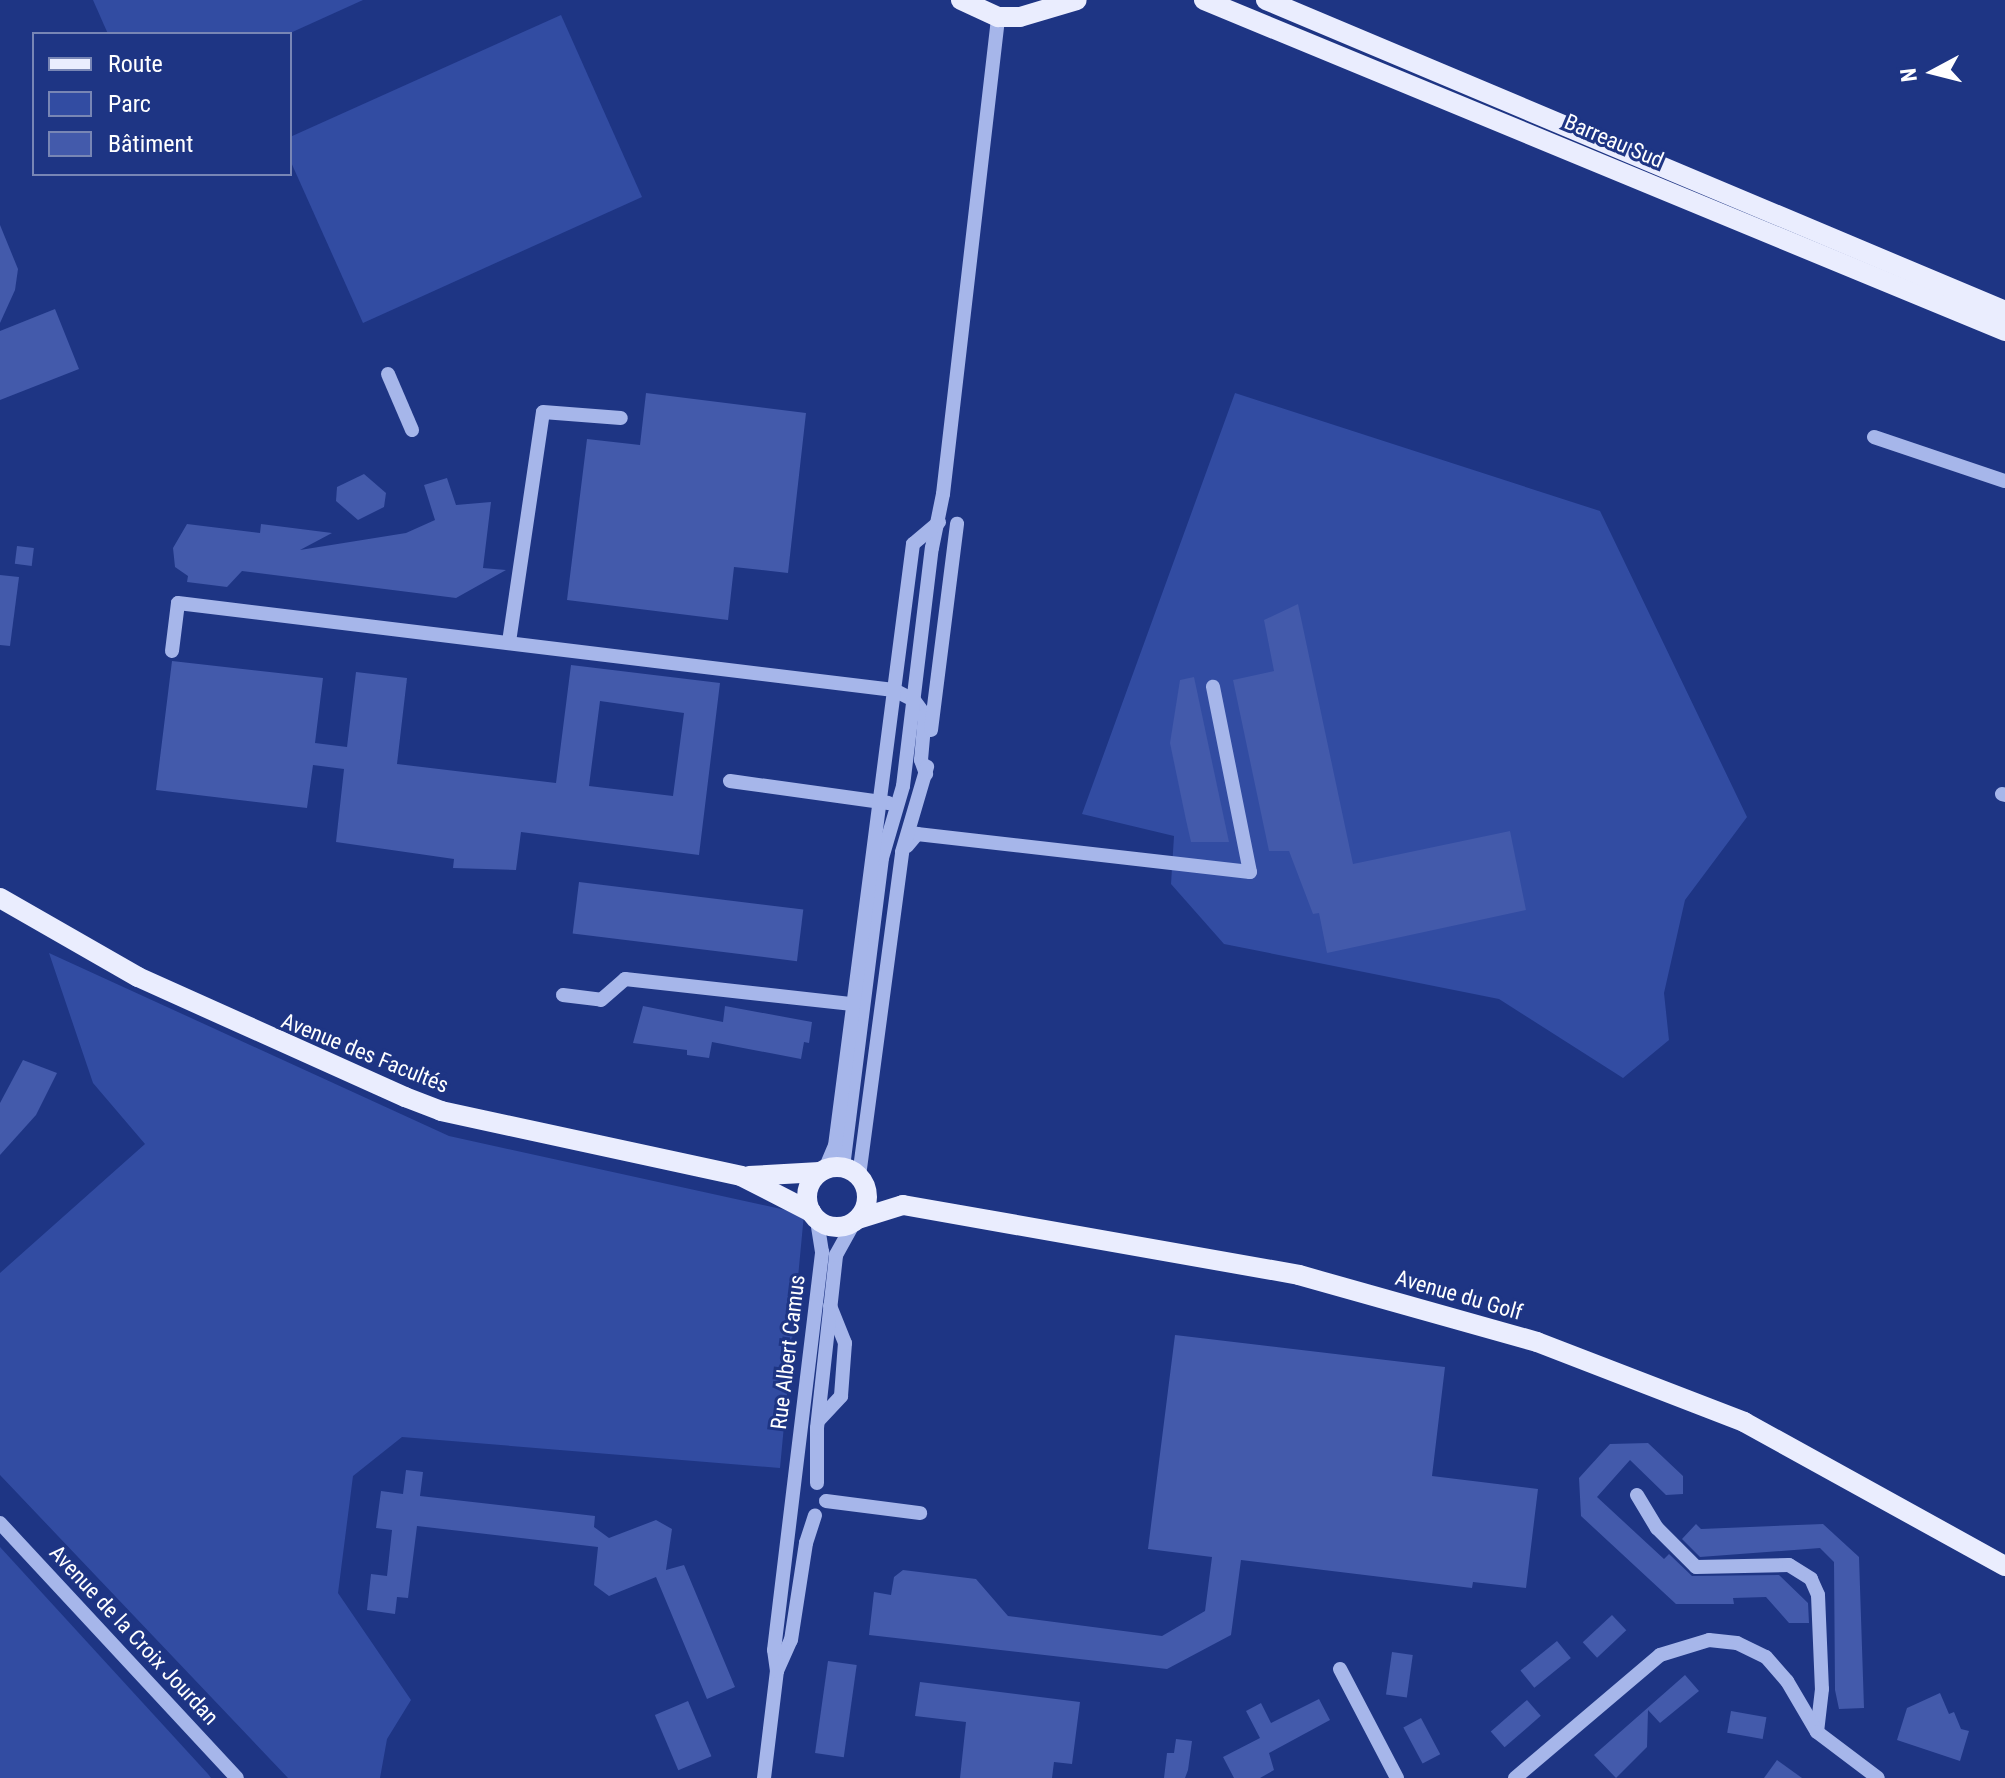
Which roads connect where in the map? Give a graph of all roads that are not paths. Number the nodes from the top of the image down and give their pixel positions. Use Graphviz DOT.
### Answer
graph roads {
  1 [pos="961,0"];
  2 [pos="1077,0"];
  3 [pos="1204,0"];
  4 [pos="1266,0"];
  5 [pos="998,17"];
  6 [pos="2005,311"];
  7 [pos="2005,331"];
  8 [pos="388,374"];
  9 [pos="621,418"];
  10 [pos="412,430"];
  11 [pos="1874,437"];
  12 [pos="2005,481"];
  13 [pos="939,521"];
  14 [pos="957,524"];
  15 [pos="945,615"];
  16 [pos="509,642"];
  17 [pos="172,651"];
  18 [pos="1213,687"];
  19 [pos="894,690"];
  20 [pos="914,700"];
  21 [pos="926,774"];
  22 [pos="730,781"];
  23 [pos="879,801"];
  24 [pos="897,806"];
  25 [pos="902,852"];
  26 [pos="0,898"];
  27 [pos="563,995"];
  28 [pos="853,1004"];
  29 [pos="842,1173"];
  30 [pos="741,1176"];
  31 [pos="903,1205"];
  32 [pos="814,1216"];
  33 [pos="856,1220"];
  34 [pos="817,1483"];
  35 [pos="793,1489"];
  36 [pos="1637,1495"];
  37 [pos="826,1501"];
  38 [pos="793,1508"];
  39 [pos="920,1513"];
  40 [pos="815,1515"];
  41 [pos="0,1523"];
  42 [pos="2005,1566"];
  43 [pos="1340,1669"];
  44 [pos="777,1671"];
  45 [pos="1817,1732"];
  46 [pos="1876,1777"];
  47 [pos="237,1778"];
  48 [pos="764,1778"];
  49 [pos="1397,1778"];
  50 [pos="1515,1778"];
  1 -- 5 [label="main road"];
  2 -- 5 [label="main road"];
  3 -- 7 [label="main road, Barreau Sud"];
  4 -- 6 [label="main road, Barreau Sud"];
  5 -- 13 [label="street"];
  8 -- 10 [label="street"];
  9 -- 16 [label="street"];
  11 -- 12 [label="street"];
  13 -- 15 [label="street"];
  13 -- 19 [label="street"];
  13 -- 20 [label="street"];
  14 -- 15 [label="street"];
  15 -- 21 [label="street"];
  16 -- 17 [label="street"];
  16 -- 19 [label="street"];
  18 -- 25 [label="street"];
  19 -- 20 [label="street"];
  19 -- 23 [label="street"];
  20 -- 21 [label="street"];
  20 -- 24 [label="street"];
  21 -- 25 [label="street"];
  22 -- 23 [label="street"];
  23 -- 24 [label="street"];
  23 -- 28 [label="street"];
  24 -- 25 [label="street"];
  24 -- 29 [label="street"];
  25 -- 29 [label="street"];
  26 -- 30 [label="main road, Avenue des Facultés"];
  27 -- 28 [label="street"];
  28 -- 29 [label="street"];
  29 -- 30 [label="main road, Avenue des Facultés"];
  29 -- 31 [label="main road"];
  29 -- 32 [label="main road"];
  29 -- 33 [label="main road"];
  30 -- 32 [label="main road, Avenue des Facultés"];
  31 -- 33 [label="main road, Avenue du Golf"];
  31 -- 42 [label="main road, Avenue du Golf"];
  32 -- 33 [label="main road"];
  32 -- 35 [label="street, Rue Albert Camus"];
  33 -- 34 [label="street, Rue Albert Camus"];
  34 -- 35 [label="street"];
  34 -- 37 [label="street"];
  35 -- 38 [label="street"];
  36 -- 45 [label="street"];
  37 -- 39 [label="street"];
  37 -- 40 [label="street"];
  38 -- 40 [label="street"];
  38 -- 44 [label="street"];
  40 -- 44 [label="street"];
  41 -- 47 [label="street, Avenue de la Croix Jourdan"];
  43 -- 49 [label="street"];
  44 -- 48 [label="street"];
  45 -- 46 [label="street"];
  45 -- 50 [label="street"];
}
